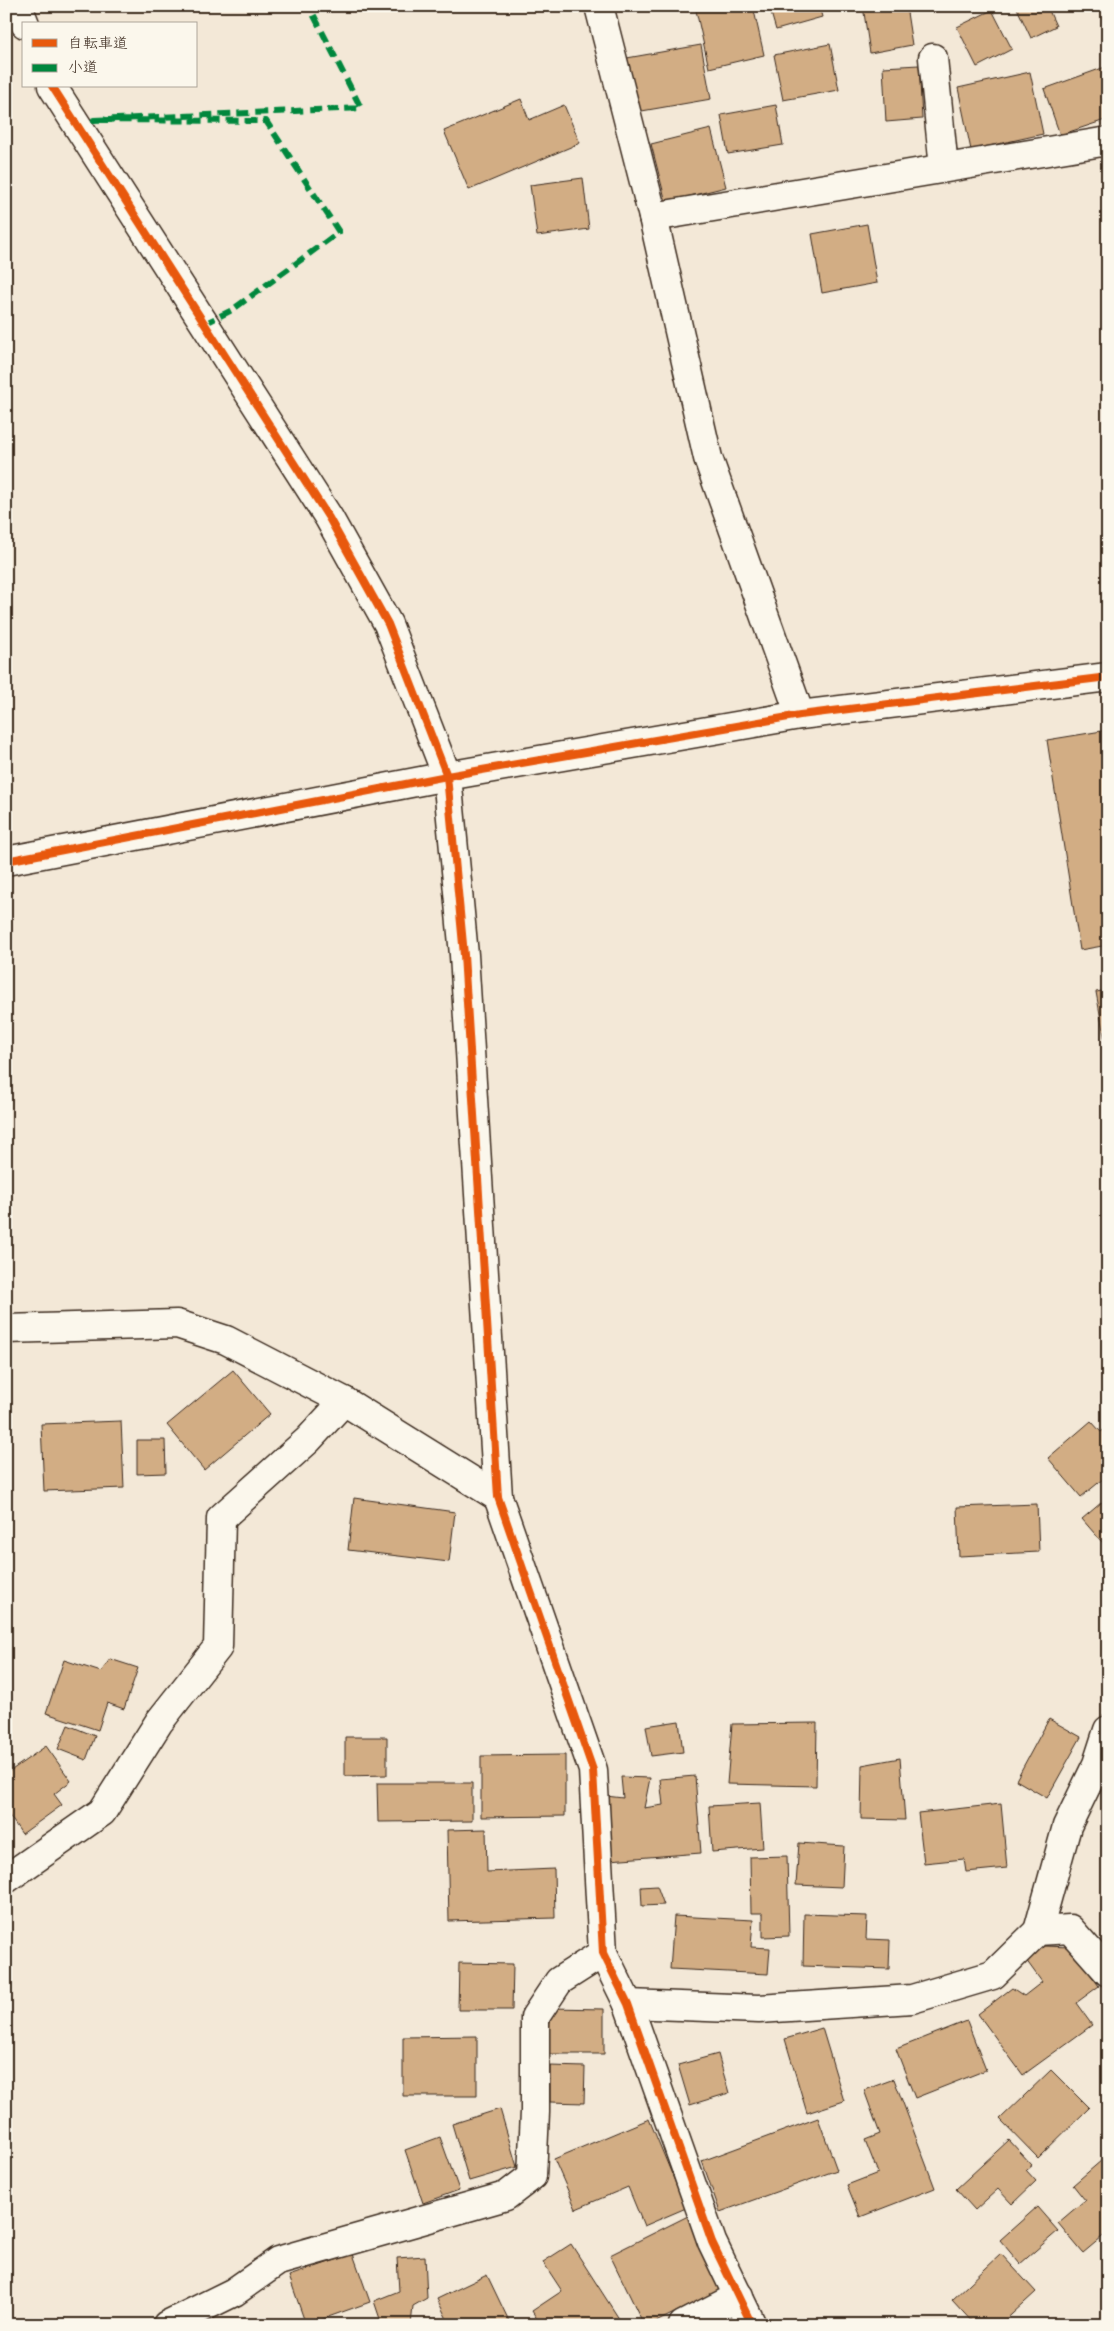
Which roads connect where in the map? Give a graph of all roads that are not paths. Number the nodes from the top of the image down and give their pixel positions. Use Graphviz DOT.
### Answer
graph roads {
  1 [pos="18,6"];
  2 [pos="599,6"];
  3 [pos="24,22"];
  4 [pos="934,58"];
  5 [pos="53,88"];
  6 [pos="1108,141"];
  7 [pos="944,168"];
  8 [pos="653,217"];
  9 [pos="1108,677"];
  10 [pos="800,715"];
  11 [pos="447,776"];
  12 [pos="6,861"];
  13 [pos="6,1329"];
  14 [pos="344,1401"];
  15 [pos="498,1497"];
  16 [pos="1108,1730"];
  17 [pos="6,1878"];
  18 [pos="1038,1931"];
  19 [pos="603,1953"];
  20 [pos="1108,1972"];
  21 [pos="628,2004"];
  22 [pos="738,2296"];
  23 [pos="167,2325"];
  24 [pos="683,2325"];
  25 [pos="752,2325"];
  1 -- 3 [label="street"];
  2 -- 8 [label="street"];
  4 -- 7 [label="street"];
  5 -- 11 [label="street"];
  6 -- 7 [label="street"];
  7 -- 8 [label="street"];
  8 -- 10 [label="street"];
  9 -- 10 [label="street"];
  10 -- 11 [label="street"];
  11 -- 12 [label="street"];
  11 -- 15 [label="street"];
  13 -- 14 [label="street"];
  14 -- 15 [label="street"];
  14 -- 17 [label="street"];
  15 -- 19 [label="street"];
  16 -- 18 [label="street"];
  18 -- 20 [label="street"];
  18 -- 21 [label="street"];
  19 -- 21 [label="street"];
  19 -- 23 [label="street"];
  21 -- 22 [label="street"];
  22 -- 24 [label="street"];
  22 -- 25 [label="street"];
}
